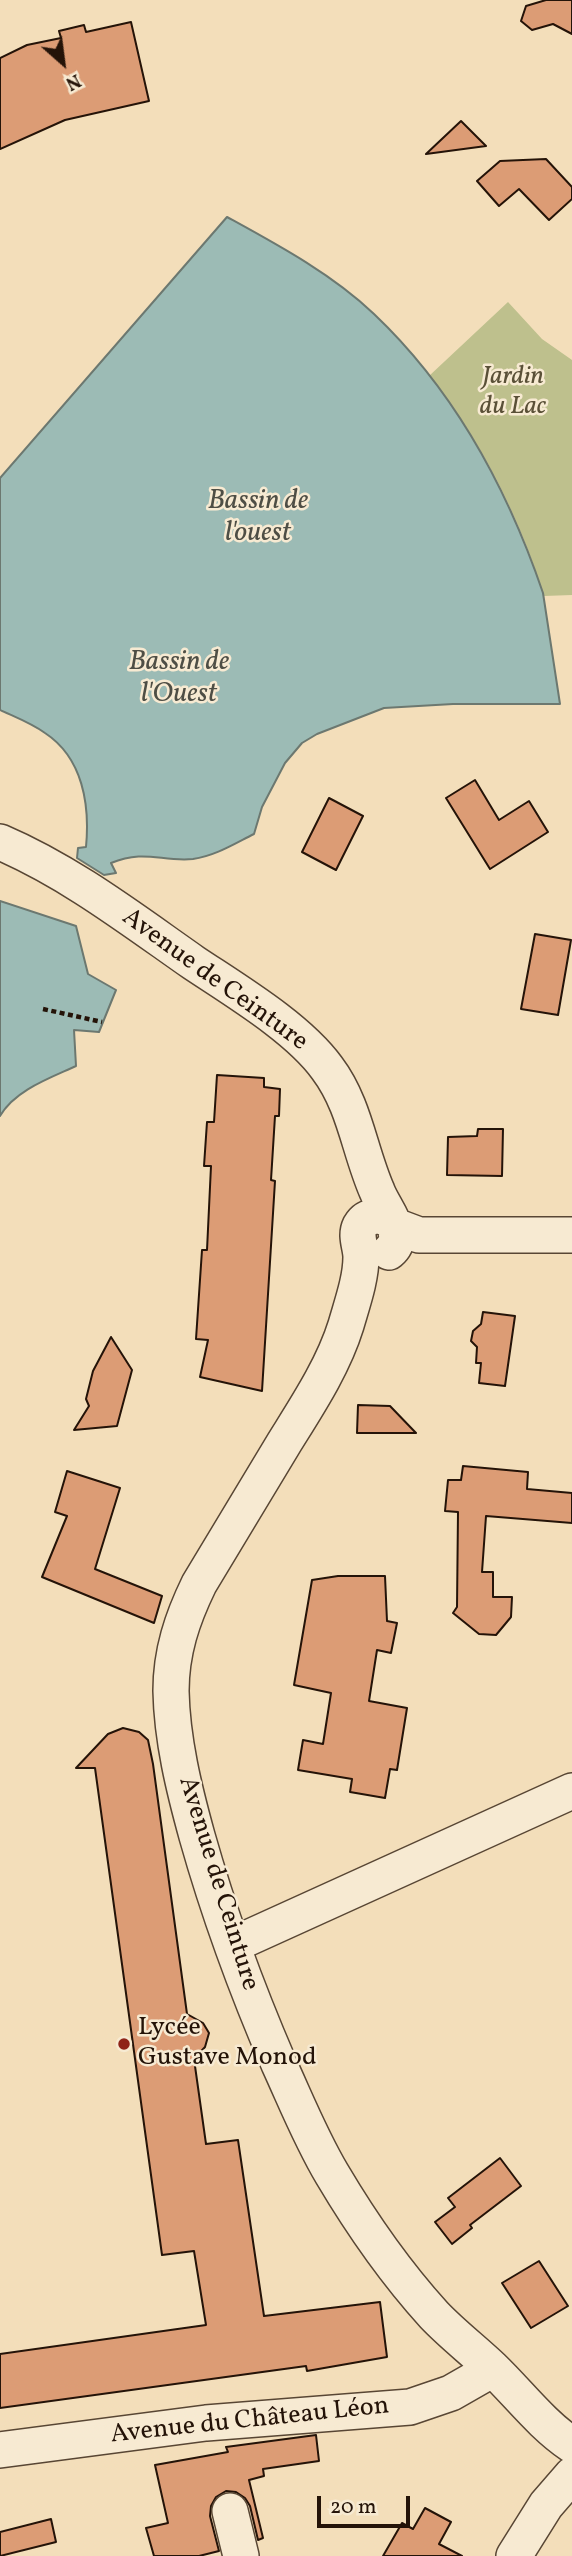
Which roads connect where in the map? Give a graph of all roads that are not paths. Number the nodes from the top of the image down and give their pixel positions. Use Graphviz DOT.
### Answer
graph roads {
  1 [pos="0,842"];
  2 [pos="572,1235"];
  3 [pos="380,1238"];
  4 [pos="572,1791"];
  5 [pos="248,1938"];
  6 [pos="493,2369"];
  7 [pos="572,2445"];
  8 [pos="0,2450"];
  9 [pos="572,2475"];
  10 [pos="230,2511"];
  11 [pos="242,2556"];
  12 [pos="514,2556"];
  1 -- 3 [label="street, Avenue de Ceinture"];
  2 -- 3 [label="street"];
  3 -- 5 [label="street, Avenue de Ceinture"];
  3 -- 6 [label="street, Avenue de Ceinture"];
  4 -- 5 [label="street"];
  5 -- 6 [label="street, Avenue de Ceinture"];
  6 -- 7 [label="street, Avenue de Ceinture"];
  6 -- 8 [label="street, Avenue du Château Léon"];
  9 -- 12 [label="street"];
  10 -- 11 [label="street"];
}
